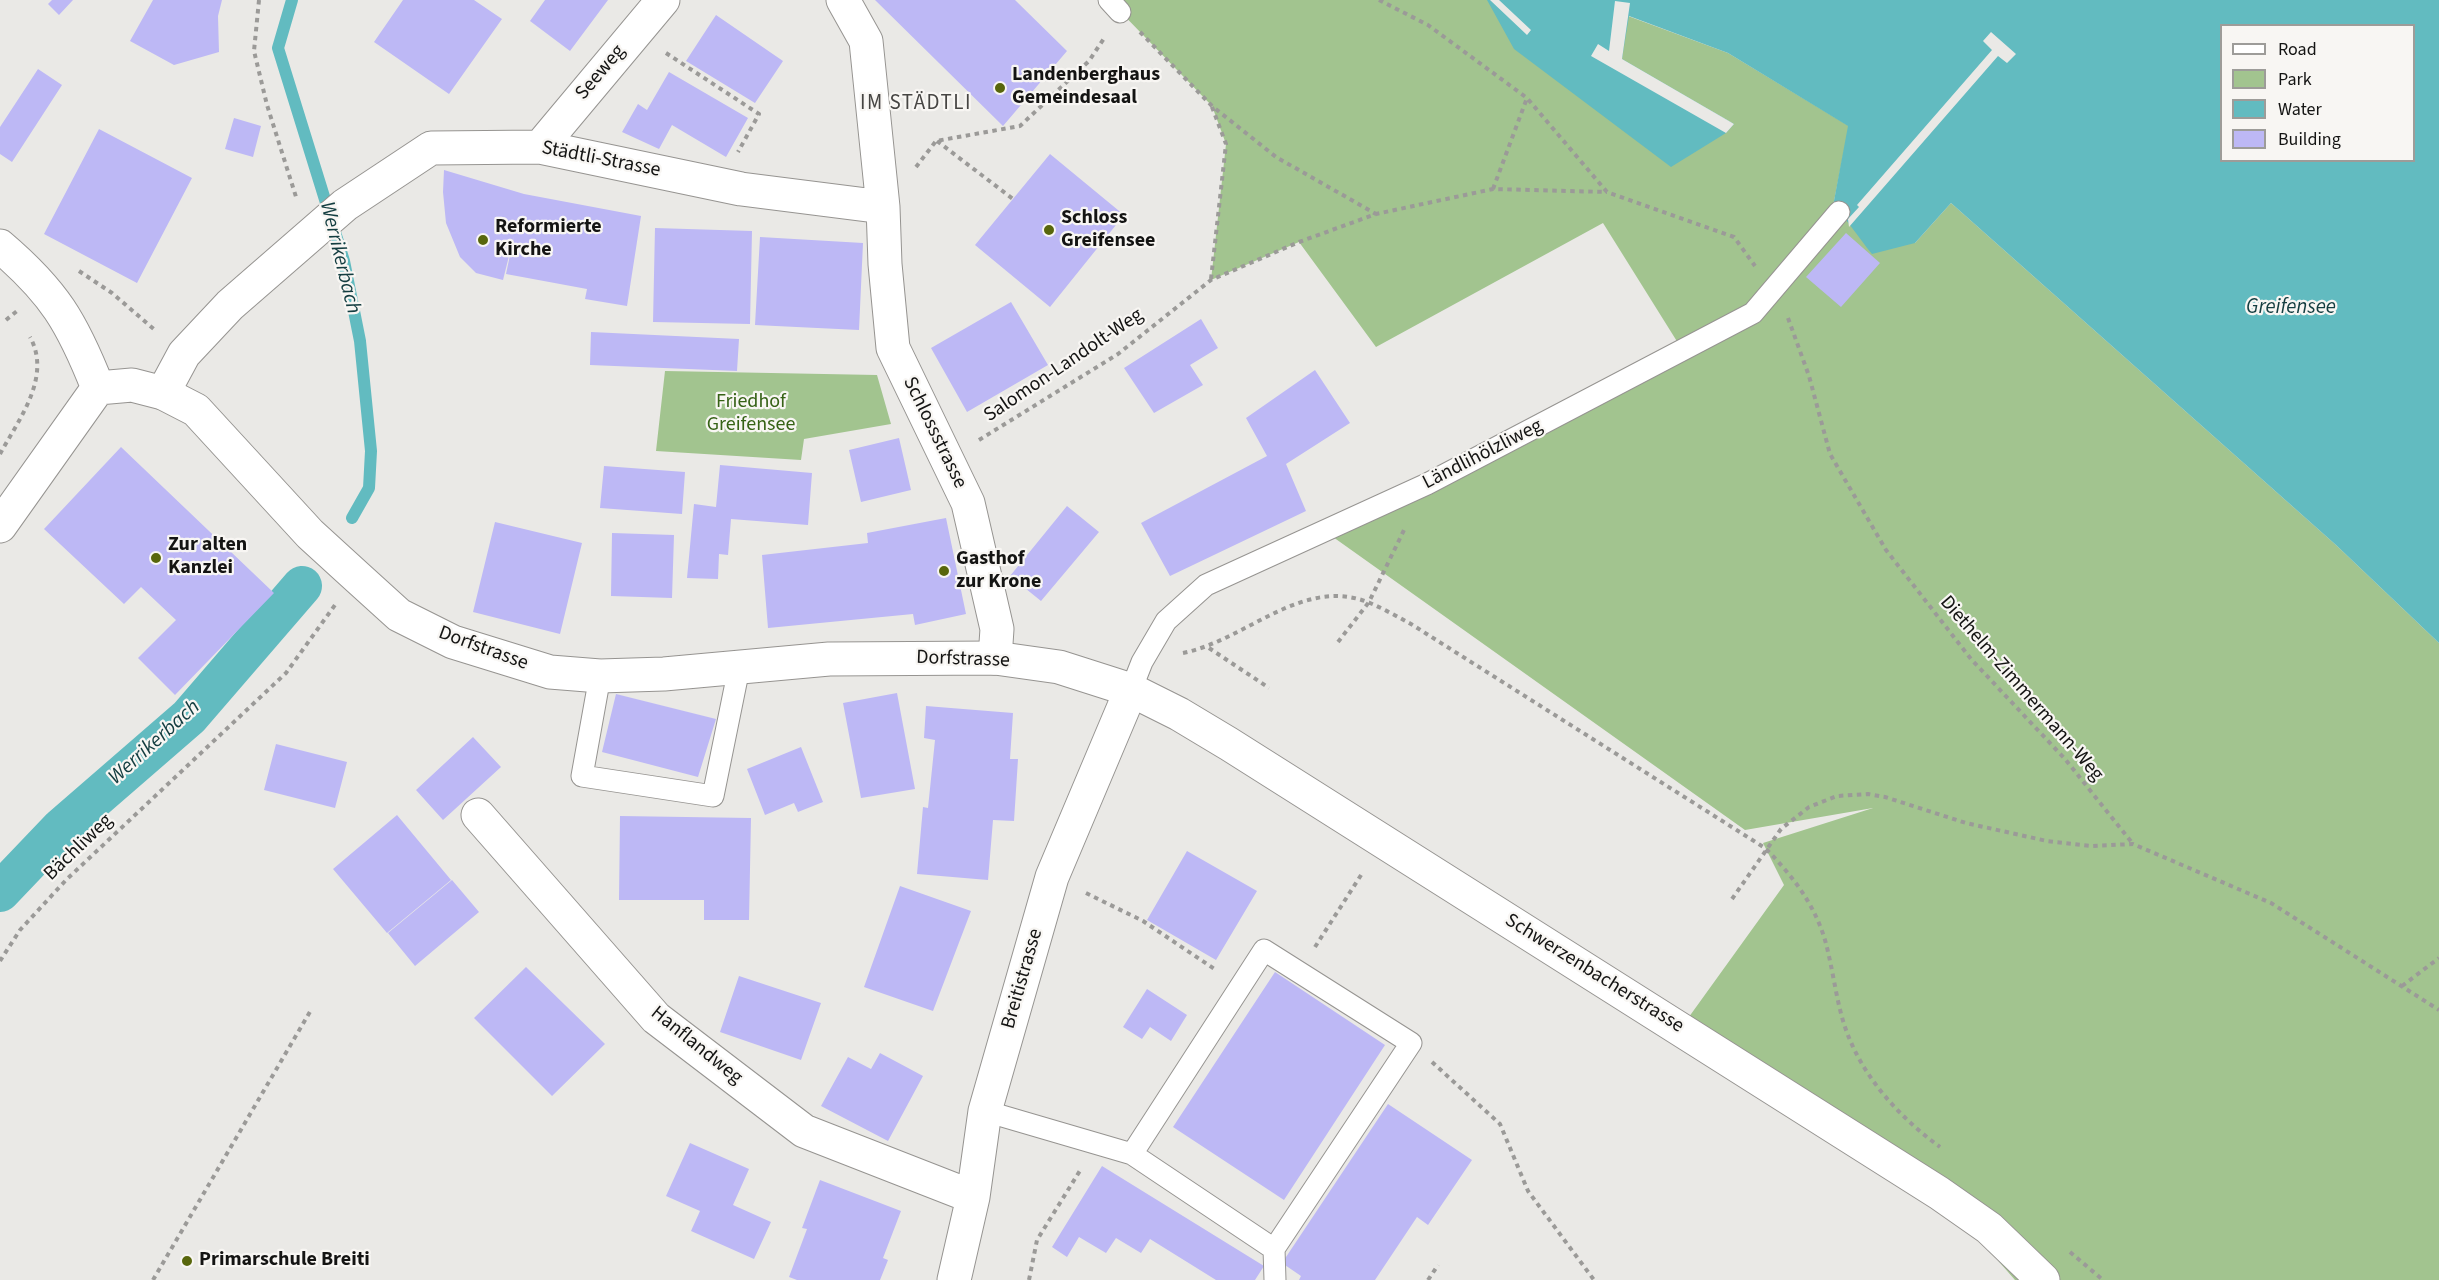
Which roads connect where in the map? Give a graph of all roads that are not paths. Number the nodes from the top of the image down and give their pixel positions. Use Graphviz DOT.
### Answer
graph roads {
  1 [pos="663,0"];
  2 [pos="843,0"];
  3 [pos="540,147"];
  4 [pos="883,207"];
  5 [pos="1839,212"];
  6 [pos="0,246"];
  7 [pos="98,388"];
  8 [pos="163,393"];
  9 [pos="0,526"];
  10 [pos="995,658"];
  11 [pos="739,668"];
  12 [pos="600,676"];
  13 [pos="1131,690"];
  14 [pos="478,815"];
  15 [pos="984,1111"];
  16 [pos="1132,1154"];
  17 [pos="973,1197"];
  18 [pos="1274,1249"];
  19 [pos="954,1280"];
  20 [pos="1275,1280"];
  21 [pos="2043,1280"];
  1 -- 3 [label="street, Seeweg"];
  2 -- 4 [label="street"];
  3 -- 4 [label="street, Städtli-Strasse"];
  3 -- 8 [label="street, Städtli-Strasse"];
  4 -- 10 [label="street, Schlossstrasse"];
  5 -- 13 [label="lane, Ländlihölzliweg"];
  6 -- 7 [label="street"];
  7 -- 8 [label="street, Dorfstrasse"];
  7 -- 9 [label="street"];
  8 -- 12 [label="street, Dorfstrasse"];
  10 -- 11 [label="street, Dorfstrasse"];
  10 -- 13 [label="street, Dorfstrasse"];
  11 -- 12 [label="street, Dorfstrasse"];
  11 -- 12 [label="lane"];
  13 -- 15 [label="street, Breitistrasse"];
  13 -- 21 [label="street, Schwerzenbacherstrasse"];
  14 -- 17 [label="street, Hanflandweg"];
  15 -- 16 [label="lane"];
  15 -- 17 [label="street, Breitistrasse"];
  16 -- 18 [label="lane"];
  16 -- 18 [label="lane"];
  17 -- 19 [label="street, Breitistrasse"];
  18 -- 20 [label="lane"];
}
